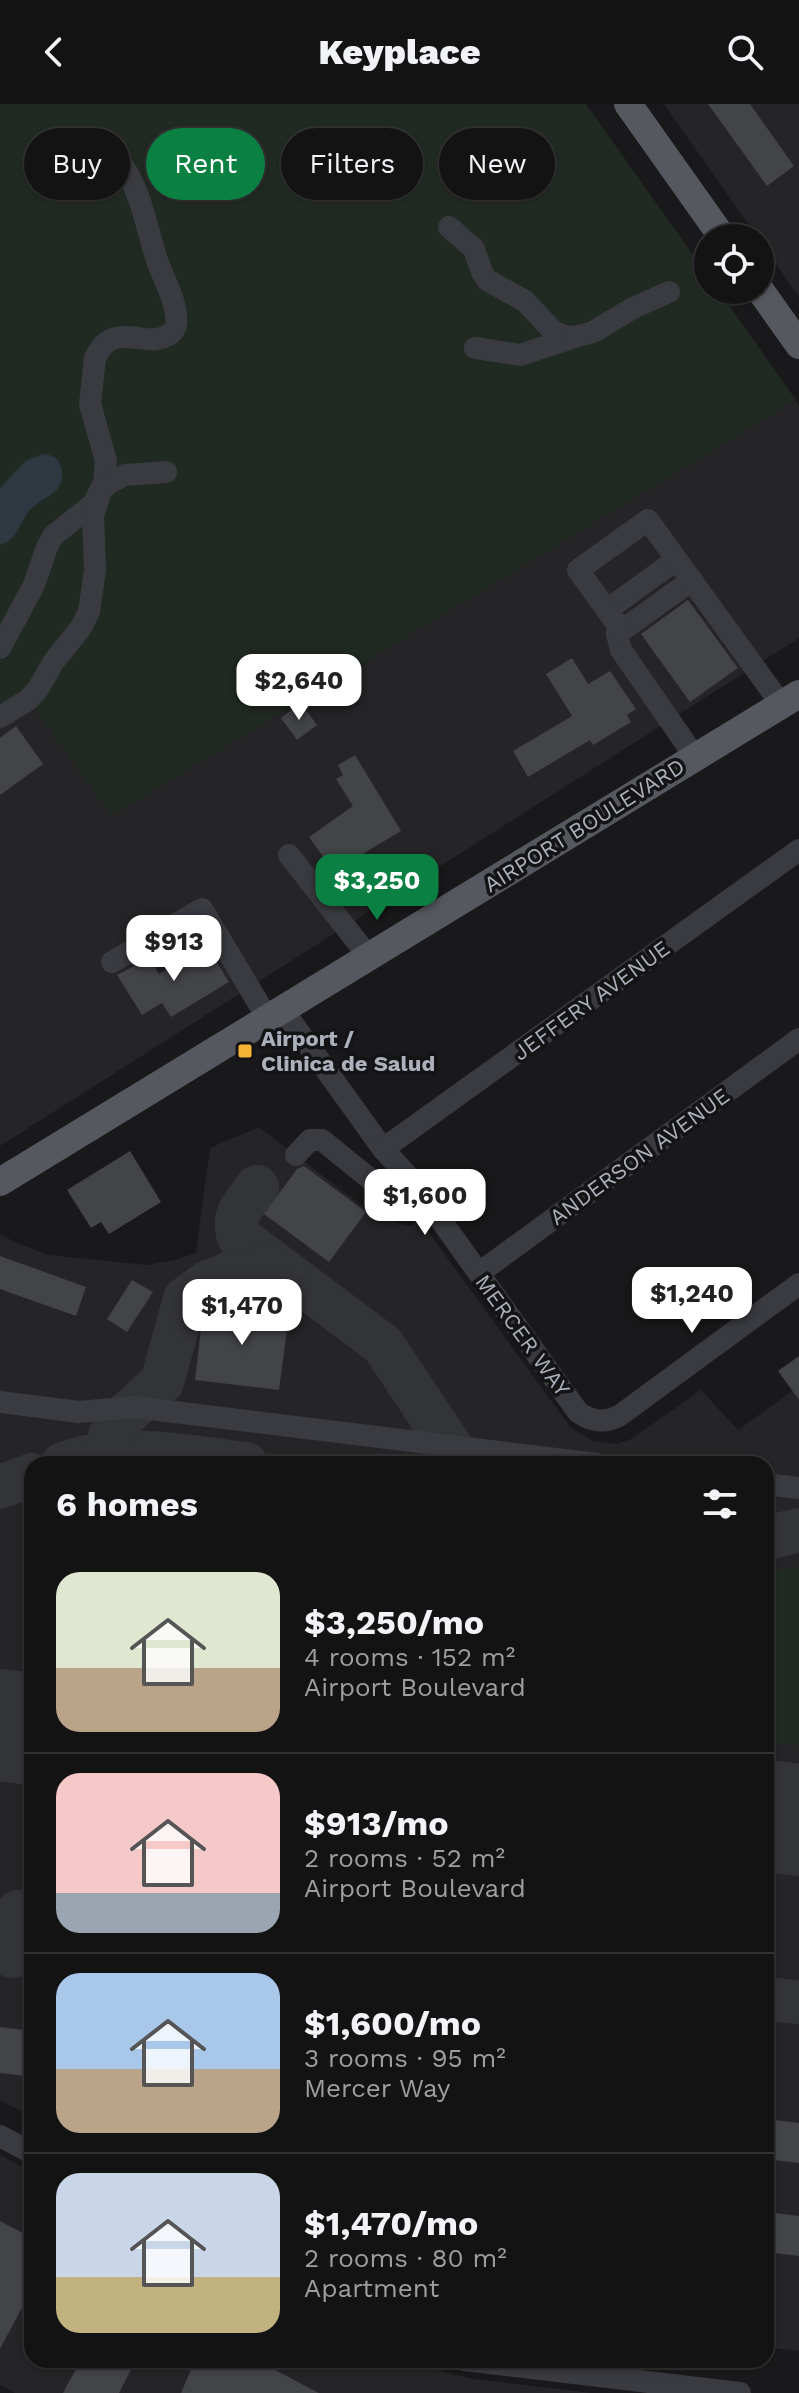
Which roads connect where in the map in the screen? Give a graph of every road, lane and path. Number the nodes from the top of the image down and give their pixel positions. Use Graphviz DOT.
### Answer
graph roads {
  1 [pos="628,104"];
  2 [pos="130,179"];
  3 [pos="713,224"];
  4 [pos="449,227"];
  5 [pos="669,292"];
  6 [pos="770,304"];
  7 [pos="575,337"];
  8 [pos="799,345"];
  9 [pos="475,348"];
  10 [pos="166,472"];
  11 [pos="99,496"];
  12 [pos="676,560"];
  13 [pos="692,580"];
  14 [pos="607,610"];
  15 [pos="622,631"];
  16 [pos="0,648"];
  17 [pos="790,699"];
  18 [pos="1,715"];
  19 [pos="695,757"];
  20 [pos="799,850"];
  21 [pos="289,855"];
  22 [pos="369,957"];
  23 [pos="112,962"];
  24 [pos="276,1014"];
  25 [pos="799,1039"];
  26 [pos="364,1122"];
  27 [pos="383,1149"];
  28 [pos="339,1152"];
  29 [pos="296,1155"];
  30 [pos="0,1182"];
  31 [pos="415,1184"];
  32 [pos="479,1273"];
  33 [pos="799,1284"];
  34 [pos="0,1402"];
  35 [pos="532,1456"];
  36 [pos="774,1485"];
  37 [pos="799,1488"];
  38 [pos="0,2136"];
  39 [pos="24,2149"];
  40 [pos="526,2368"];
  41 [pos="703,2391"];
  42 [pos="740,2393"];
  1 -- 3 [label="main road"];
  2 -- 11 [label="street"];
  4 -- 7 [label="street"];
  5 -- 7 [label="street"];
  6 -- 8 [label="main road"];
  7 -- 9 [label="street"];
  10 -- 11 [label="street"];
  11 -- 16 [label="street"];
  11 -- 18 [label="street"];
  12 -- 13 [label="street"];
  12 -- 14 [label="street"];
  12 -- 14 [label="street"];
  13 -- 15 [label="street"];
  13 -- 17 [label="street"];
  14 -- 15 [label="street"];
  15 -- 19 [label="street"];
  17 -- 19 [label="main road, AIRPORT BOULEVARD"];
  19 -- 22 [label="main road, AIRPORT BOULEVARD"];
  20 -- 27 [label="street, JEFFERY AVENUE"];
  21 -- 22 [label="street"];
  22 -- 24 [label="main road, AIRPORT BOULEVARD"];
  23 -- 24 [label="street, MERCER WAY"];
  24 -- 26 [label="street, MERCER WAY"];
  24 -- 30 [label="main road, AIRPORT BOULEVARD"];
  25 -- 32 [label="street, ANDERSON AVENUE"];
  26 -- 27 [label="street, MERCER WAY"];
  26 -- 28 [label="street"];
  27 -- 31 [label="street, MERCER WAY"];
  28 -- 29 [label="street"];
  28 -- 31 [label="street"];
  31 -- 32 [label="street, MERCER WAY"];
  32 -- 33 [label="street, MERCER WAY"];
  34 -- 35 [label="street"];
  36 -- 37 [label="street"];
  38 -- 39 [label="street"];
  40 -- 41 [label="street"];
  41 -- 42 [label="street"];
}
